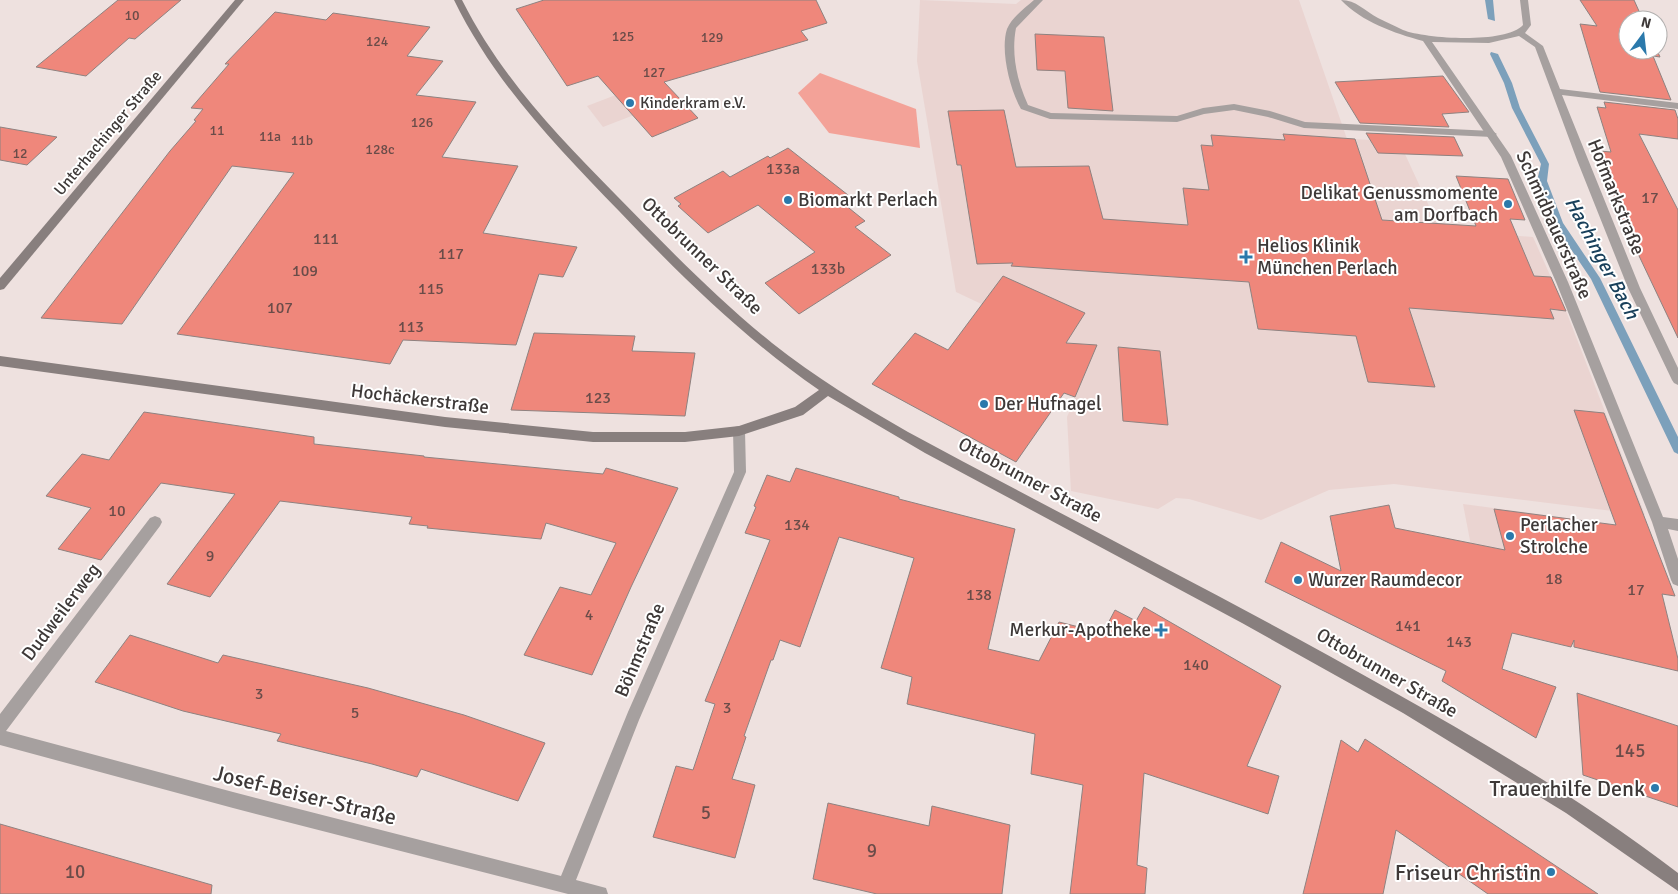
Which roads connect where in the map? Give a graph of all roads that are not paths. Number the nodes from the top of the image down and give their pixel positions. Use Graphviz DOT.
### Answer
graph roads {
  1 [pos="240,0"];
  2 [pos="458,0"];
  3 [pos="1038,0"];
  4 [pos="1345,0"];
  5 [pos="1524,0"];
  6 [pos="1520,33"];
  7 [pos="1426,39"];
  8 [pos="1556,91"];
  9 [pos="1678,106"];
  10 [pos="1492,134"];
  11 [pos="0,286"];
  12 [pos="0,360"];
  13 [pos="1678,380"];
  14 [pos="828,390"];
  15 [pos="739,430"];
  16 [pos="155,522"];
  17 [pos="1659,522"];
  18 [pos="1678,525"];
  19 [pos="1678,580"];
  20 [pos="0,726"];
  21 [pos="0,737"];
  22 [pos="1678,883"];
  23 [pos="566,884"];
  24 [pos="600,894"];
  1 -- 11 [label="main road, Unterhachinger Straße"];
  2 -- 14 [label="main road, Ottobrunner Straße"];
  3 -- 10 [label="street"];
  4 -- 7 [label="street"];
  5 -- 6 [label="street"];
  6 -- 7 [label="street"];
  6 -- 8 [label="street, Hofmarkstraße"];
  7 -- 10 [label="street, Schmidbauerstraße"];
  8 -- 9 [label="street"];
  8 -- 13 [label="street, Hofmarkstraße"];
  10 -- 17 [label="street, Schmidbauerstraße"];
  12 -- 15 [label="main road, Hochäckerstraße"];
  14 -- 15 [label="main road, Hochäckerstraße"];
  14 -- 22 [label="main road, Ottobrunner Straße"];
  15 -- 23 [label="street, Böhmstraße"];
  16 -- 20 [label="street, Dudweilerweg"];
  17 -- 18 [label="street"];
  17 -- 19 [label="street, Schmidbauerstraße"];
  21 -- 23 [label="street, Josef-Beiser-Straße"];
  23 -- 24 [label="street, Josef-Beiser-Straße"];
}
